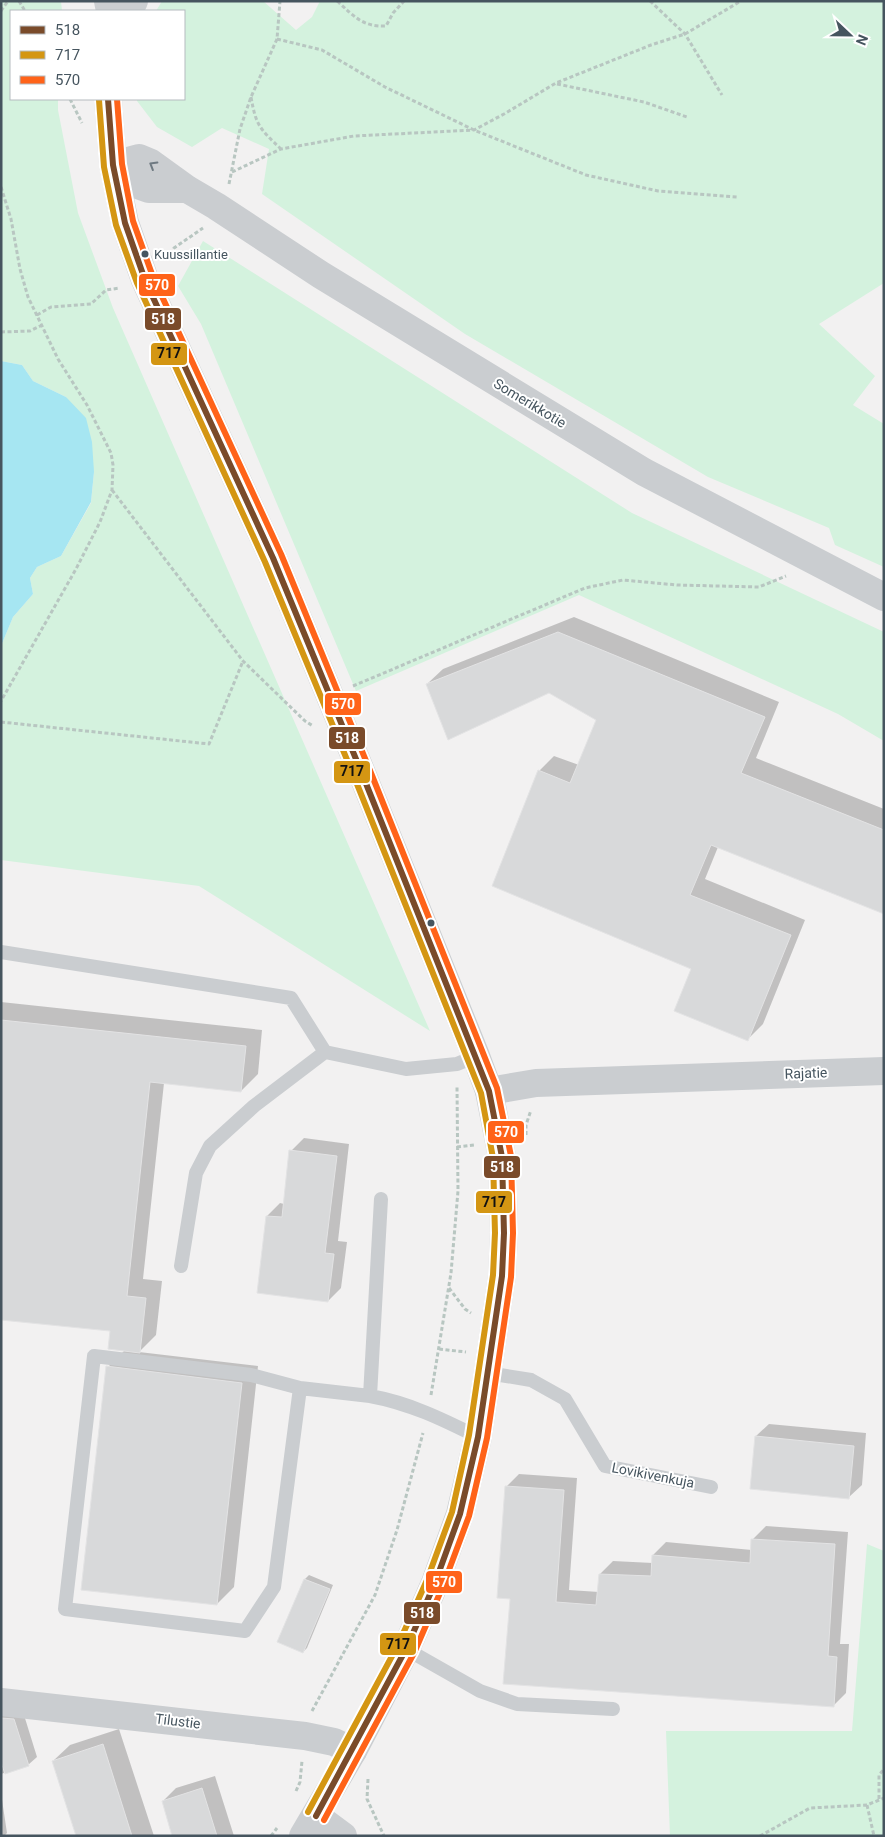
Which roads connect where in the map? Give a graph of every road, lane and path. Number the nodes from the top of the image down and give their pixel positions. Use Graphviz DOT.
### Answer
graph roads {
  1 [pos="8,1"];
  2 [pos="280,1"];
  3 [pos="336,1"];
  4 [pos="404,1"];
  5 [pos="650,1"];
  6 [pos="741,1"];
  7 [pos="1,11"];
  8 [pos="685,34"];
  9 [pos="277,38"];
  10 [pos="556,84"];
  11 [pos="722,95"];
  12 [pos="251,97"];
  13 [pos="71,100"];
  14 [pos="108,100"];
  15 [pos="687,117"];
  16 [pos="86,122"];
  17 [pos="474,130"];
  18 [pos="281,149"];
  19 [pos="113,165"];
  20 [pos="232,172"];
  21 [pos="229,184"];
  22 [pos="1,187"];
  23 [pos="737,197"];
  24 [pos="203,228"];
  25 [pos="166,261"];
  26 [pos="127,286"];
  27 [pos="37,314"];
  28 [pos="42,325"];
  29 [pos="1,332"];
  30 [pos="112,490"];
  31 [pos="805,557"];
  32 [pos="884,597"];
  33 [pos="243,661"];
  34 [pos="330,696"];
  35 [pos="1,701"];
  36 [pos="1,722"];
  37 [pos="319,730"];
  38 [pos="1,952"];
  39 [pos="324,1052"];
  40 [pos="466,1060"];
  41 [pos="884,1071"];
  42 [pos="489,1091"];
  43 [pos="381,1199"];
  44 [pos="181,1266"];
  45 [pos="449,1288"];
  46 [pos="471,1313"];
  47 [pos="439,1349"];
  48 [pos="466,1352"];
  49 [pos="488,1374"];
  50 [pos="300,1388"];
  51 [pos="370,1396"];
  52 [pos="428,1413"];
  53 [pos="478,1437"];
  54 [pos="711,1487"];
  55 [pos="406,1649"];
  56 [pos="1,1702"];
  57 [pos="613,1710"];
  58 [pos="305,1736"];
  59 [pos="353,1751"];
  60 [pos="884,1769"];
  61 [pos="294,1797"];
  62 [pos="882,1798"];
  63 [pos="867,1805"];
  64 [pos="282,1820"];
  65 [pos="310,1826"];
  66 [pos="272,1836"];
  67 [pos="343,1836"];
  68 [pos="760,1836"];
  69 [pos="874,1836"];
  1 -- 7 [label="path"];
  2 -- 9 [label="path"];
  3 -- 4 [label="path"];
  5 -- 8 [label="path"];
  6 -- 8 [label="path"];
  8 -- 10 [label="path"];
  8 -- 11 [label="path"];
  9 -- 12 [label="path"];
  9 -- 17 [label="path"];
  10 -- 15 [label="path"];
  10 -- 17 [label="path"];
  12 -- 18 [label="path"];
  12 -- 20 [label="path"];
  13 -- 16 [label="path"];
  14 -- 19 [label="main road"];
  17 -- 18 [label="path"];
  17 -- 23 [label="path"];
  18 -- 20 [label="path"];
  19 -- 31 [label="street, Somerikkotie"];
  19 -- 34 [label="main road"];
  20 -- 21 [label="path"];
  22 -- 27 [label="path"];
  24 -- 25 [label="path"];
  26 -- 27 [label="path"];
  27 -- 28 [label="path"];
  28 -- 29 [label="path"];
  28 -- 30 [label="path"];
  30 -- 33 [label="path"];
  30 -- 35 [label="path"];
  31 -- 32 [label="street, Somerikkotie"];
  31 -- 34 [label="path"];
  33 -- 36 [label="path"];
  33 -- 37 [label="path"];
  34 -- 40 [label="main road"];
  38 -- 39 [label="lane"];
  39 -- 40 [label="lane"];
  39 -- 44 [label="lane"];
  40 -- 42 [label="main road"];
  40 -- 45 [label="path"];
  41 -- 42 [label="street, Rajatie"];
  42 -- 49 [label="main road"];
  43 -- 51 [label="lane"];
  45 -- 46 [label="path"];
  45 -- 47 [label="path"];
  47 -- 48 [label="path"];
  47 -- 52 [label="path"];
  49 -- 53 [label="main road"];
  49 -- 54 [label="lane, Lovikivenkuja"];
  50 -- 50 [label="lane"];
  50 -- 51 [label="lane"];
  51 -- 52 [label="lane"];
  52 -- 53 [label="lane"];
  52 -- 58 [label="path"];
  53 -- 55 [label="main road"];
  55 -- 57 [label="lane"];
  55 -- 59 [label="main road"];
  56 -- 58 [label="street, Tilustie"];
  58 -- 59 [label="street, Tilustie"];
  58 -- 61 [label="path"];
  59 -- 65 [label="main road"];
  60 -- 62 [label="path"];
  62 -- 63 [label="path"];
  63 -- 68 [label="path"];
  63 -- 69 [label="path"];
  64 -- 66 [label="path"];
  65 -- 67 [label="main road"];
}
